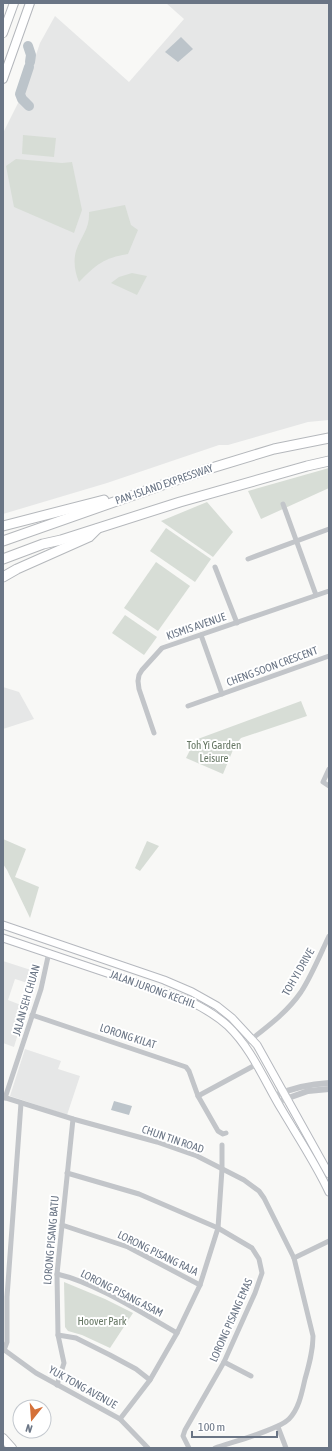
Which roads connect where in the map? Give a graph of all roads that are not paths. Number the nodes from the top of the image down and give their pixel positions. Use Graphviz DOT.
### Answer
graph roads {
  1 [pos="14,3"];
  2 [pos="30,3"];
  3 [pos="3,33"];
  4 [pos="3,79"];
  5 [pos="329,438"];
  6 [pos="329,461"];
  7 [pos="124,498"];
  8 [pos="283,504"];
  9 [pos="3,526"];
  10 [pos="98,528"];
  11 [pos="329,529"];
  12 [pos="3,541"];
  13 [pos="296,541"];
  14 [pos="3,559"];
  15 [pos="248,559"];
  16 [pos="215,567"];
  17 [pos="3,577"];
  18 [pos="329,591"];
  19 [pos="316,595"];
  20 [pos="236,623"];
  21 [pos="202,635"];
  22 [pos="329,656"];
  23 [pos="222,694"];
  24 [pos="188,706"];
  25 [pos="154,734"];
  26 [pos="329,769"];
  27 [pos="329,786"];
  28 [pos="3,925"];
  29 [pos="329,936"];
  30 [pos="3,938"];
  31 [pos="49,952"];
  32 [pos="32,1015"];
  33 [pos="252,1039"];
  34 [pos="244,1045"];
  35 [pos="257,1064"];
  36 [pos="329,1082"];
  37 [pos="329,1089"];
  38 [pos="284,1095"];
  39 [pos="198,1096"];
  40 [pos="4,1098"];
  41 [pos="275,1099"];
  42 [pos="21,1103"];
  43 [pos="73,1119"];
  44 [pos="226,1133"];
  45 [pos="222,1145"];
  46 [pos="222,1169"];
  47 [pos="68,1173"];
  48 [pos="329,1174"];
  49 [pos="329,1192"];
  50 [pos="62,1225"];
  51 [pos="218,1228"];
  52 [pos="329,1241"];
  53 [pos="294,1258"];
  54 [pos="57,1274"];
  55 [pos="200,1285"];
  56 [pos="177,1333"];
  57 [pos="58,1335"];
  58 [pos="4,1350"];
  59 [pos="224,1362"];
  60 [pos="251,1376"];
  61 [pos="150,1380"];
  62 [pos="57,1385"];
  63 [pos="120,1419"];
  64 [pos="278,1427"];
  65 [pos="3,1438"];
  66 [pos="12,1448"];
  67 [pos="148,1448"];
  68 [pos="189,1448"];
  69 [pos="214,1448"];
  70 [pos="286,1448"];
  1 -- 3 [label="main road"];
  2 -- 4 [label="main road"];
  5 -- 7 [label="highway, PAN-ISLAND EXPRESSWAY"];
  6 -- 10 [label="highway, PAN-ISLAND EXPRESSWAY"];
  7 -- 9 [label="highway"];
  7 -- 12 [label="highway, PAN-ISLAND EXPRESSWAY"];
  8 -- 13 [label="street"];
  10 -- 14 [label="highway, PAN-ISLAND EXPRESSWAY"];
  10 -- 17 [label="highway"];
  11 -- 13 [label="street"];
  13 -- 15 [label="street"];
  13 -- 19 [label="street"];
  16 -- 20 [label="street, KISMIS AVENUE"];
  18 -- 19 [label="street, KISMIS AVENUE"];
  19 -- 20 [label="street, KISMIS AVENUE"];
  20 -- 21 [label="street, KISMIS AVENUE"];
  21 -- 23 [label="street, CHENG SOON CRESCENT"];
  21 -- 25 [label="street, KISMIS AVENUE"];
  22 -- 23 [label="street, CHENG SOON CRESCENT"];
  23 -- 24 [label="street, CHENG SOON CRESCENT"];
  26 -- 27 [label="street"];
  28 -- 33 [label="main road, JALAN JURONG KECHIL"];
  29 -- 33 [label="street, TOH YI DRIVE"];
  30 -- 31 [label="main road, JALAN JURONG KECHIL"];
  31 -- 32 [label="street, JALAN SEH CHUAN"];
  31 -- 34 [label="main road, JALAN JURONG KECHIL"];
  32 -- 39 [label="street, LORONG KILAT"];
  32 -- 40 [label="street, JALAN SEH CHUAN"];
  33 -- 34 [label="street, TOH YI DRIVE"];
  33 -- 38 [label="main road, JALAN JURONG KECHIL"];
  34 -- 35 [label="main road, JALAN JURONG KECHIL"];
  35 -- 39 [label="street"];
  35 -- 41 [label="main road, JALAN JURONG KECHIL"];
  36 -- 38 [label="street"];
  37 -- 38 [label="street"];
  38 -- 41 [label="street"];
  38 -- 48 [label="main road, JALAN JURONG KECHIL"];
  39 -- 44 [label="street, LORONG KILAT"];
  40 -- 42 [label="street, CHUN TIN ROAD"];
  41 -- 49 [label="main road, JALAN JURONG KECHIL"];
  42 -- 43 [label="street, CHUN TIN ROAD"];
  42 -- 58 [label="street"];
  43 -- 46 [label="street, CHUN TIN ROAD"];
  43 -- 47 [label="street, LORONG PISANG BATU"];
  45 -- 46 [label="street"];
  46 -- 51 [label="street"];
  46 -- 53 [label="street, CHUN TIN ROAD"];
  47 -- 50 [label="street, LORONG PISANG BATU"];
  47 -- 51 [label="street, LORONG PISANG EMAS"];
  50 -- 54 [label="street, LORONG PISANG BATU"];
  50 -- 55 [label="street, LORONG PISANG RAJA"];
  51 -- 55 [label="street"];
  51 -- 59 [label="street, LORONG PISANG EMAS"];
  52 -- 53 [label="street"];
  53 -- 64 [label="street, CHUN TIN ROAD"];
  54 -- 56 [label="street, LORONG PISANG ASAM"];
  54 -- 57 [label="street, LORONG PISANG BATU"];
  55 -- 56 [label="street"];
  56 -- 61 [label="street"];
  57 -- 61 [label="street"];
  57 -- 62 [label="street, LORONG PISANG BATU"];
  58 -- 62 [label="street, YUK TONG AVENUE"];
  59 -- 60 [label="street"];
  59 -- 68 [label="street, LORONG PISANG EMAS"];
  61 -- 63 [label="street"];
  62 -- 63 [label="street, YUK TONG AVENUE"];
  63 -- 67 [label="street, YUK TONG AVENUE"];
  64 -- 69 [label="street, CHUN TIN ROAD"];
  64 -- 70 [label="street"];
  65 -- 66 [label="main road"];
}
